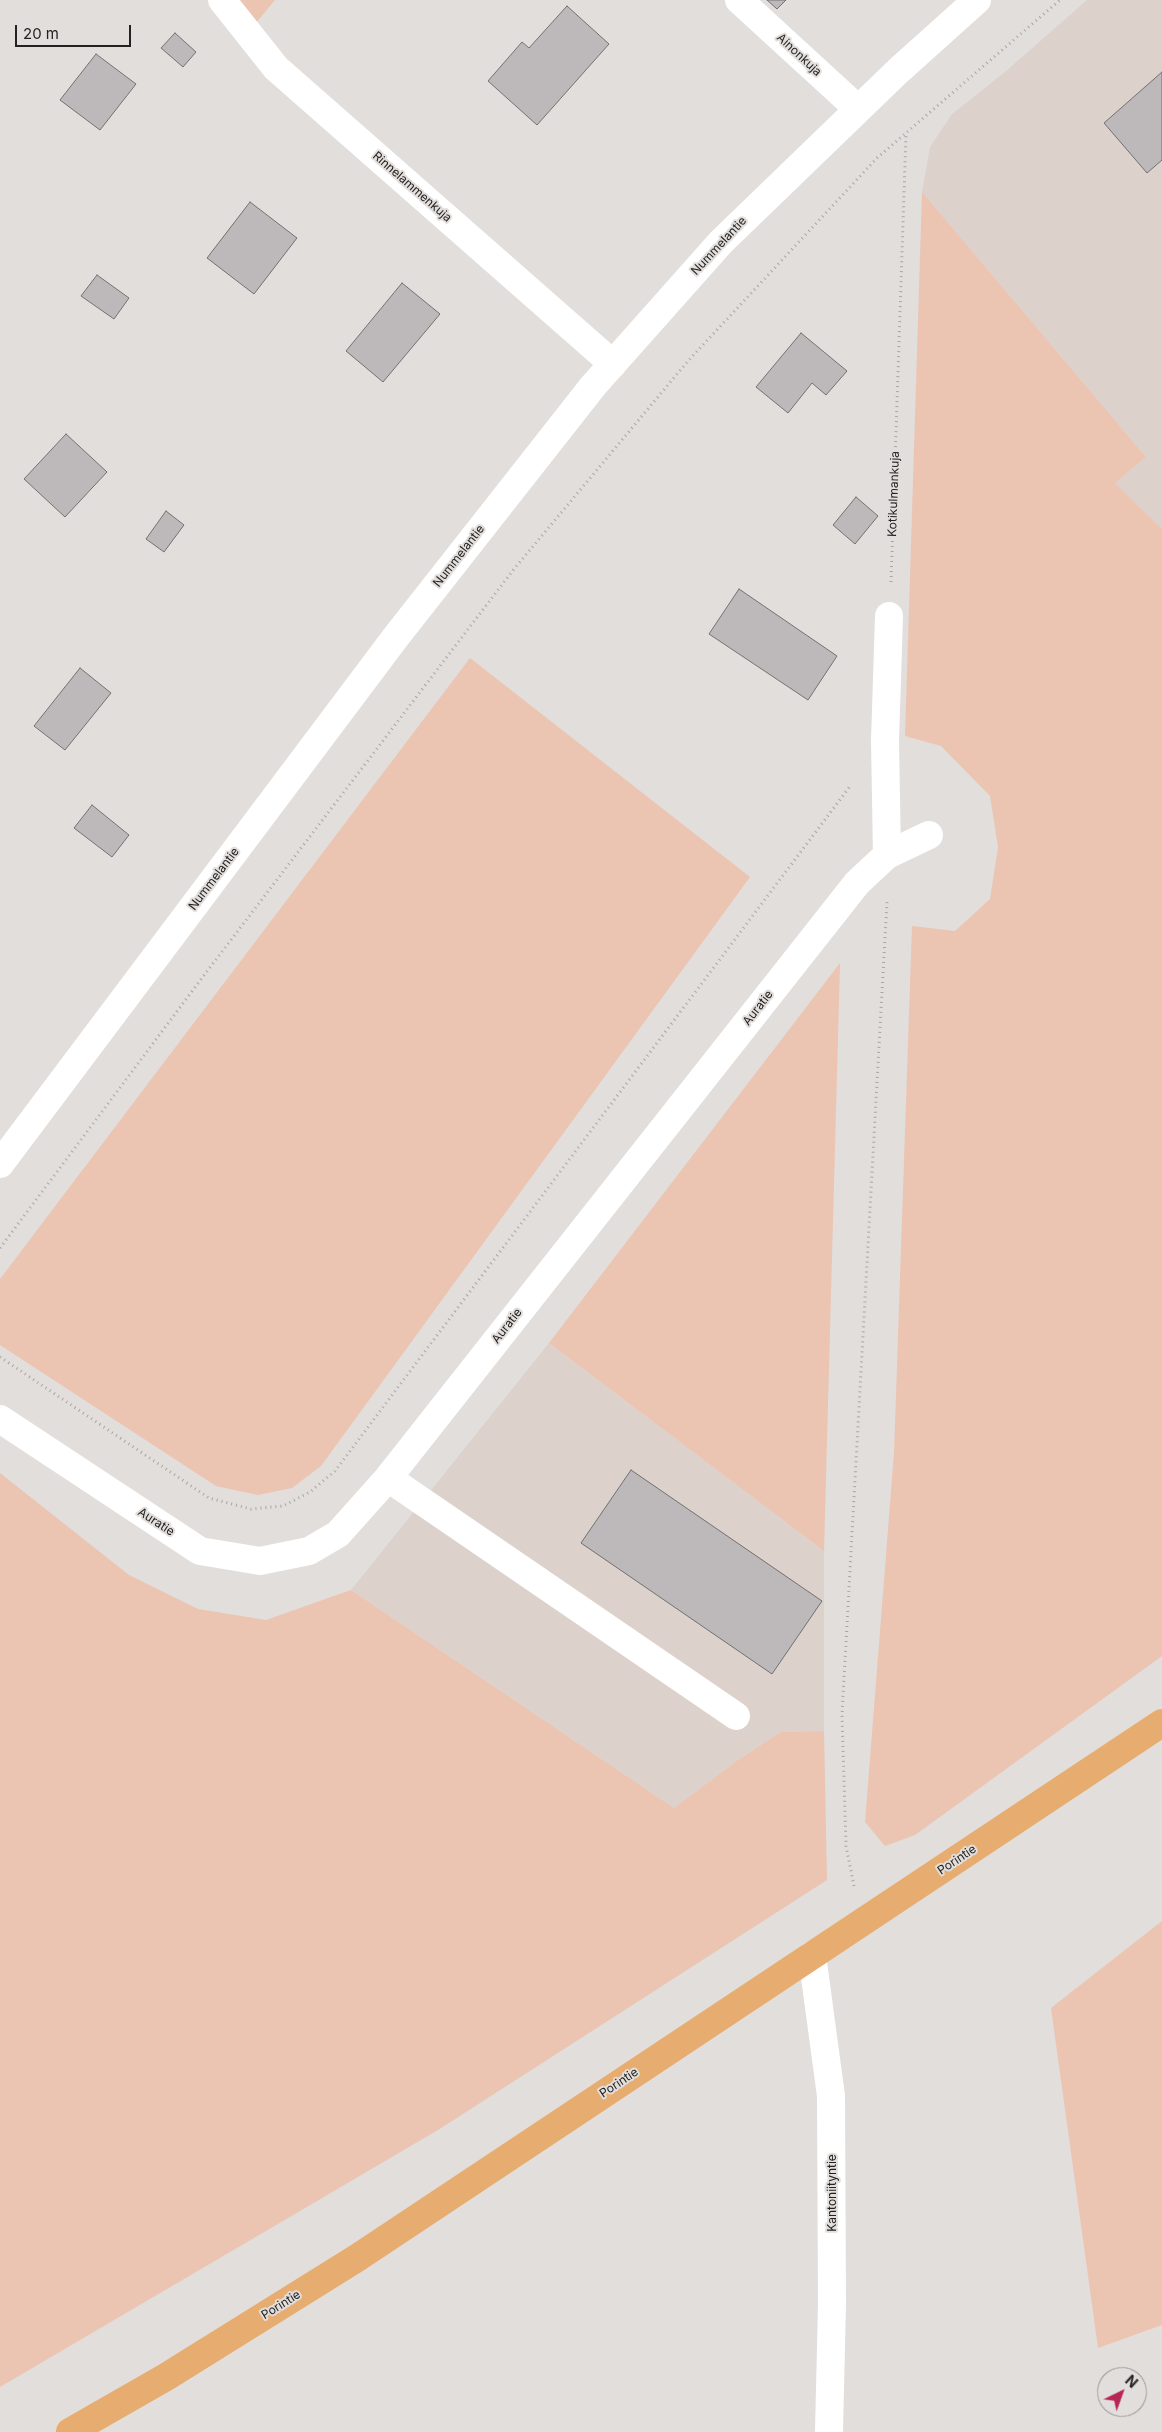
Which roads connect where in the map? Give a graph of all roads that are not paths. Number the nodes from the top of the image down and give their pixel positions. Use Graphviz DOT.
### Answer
graph roads {
  1 [pos="222,0"];
  2 [pos="740,0"];
  3 [pos="977,0"];
  4 [pos="858,109"];
  5 [pos="613,364"];
  6 [pos="889,616"];
  7 [pos="929,835"];
  8 [pos="887,855"];
  9 [pos="0,1164"];
  10 [pos="0,1419"];
  11 [pos="388,1478"];
  12 [pos="736,1716"];
  13 [pos="1162,1723"];
  14 [pos="812,1955"];
  15 [pos="70,2432"];
  16 [pos="829,2432"];
  1 -- 5 [label="street, Rinnelammenkuja"];
  2 -- 4 [label="street, Ainonkuja"];
  3 -- 4 [label="street, Nummelantie"];
  4 -- 5 [label="street, Nummelantie"];
  5 -- 9 [label="street, Nummelantie"];
  6 -- 8 [label="street"];
  7 -- 8 [label="street, Auratie"];
  8 -- 11 [label="street, Auratie"];
  10 -- 11 [label="street, Auratie"];
  11 -- 12 [label="street"];
  13 -- 14 [label="highway, Porintie"];
  14 -- 15 [label="highway, Porintie"];
  14 -- 16 [label="street, Kantoniityntie"];
}
